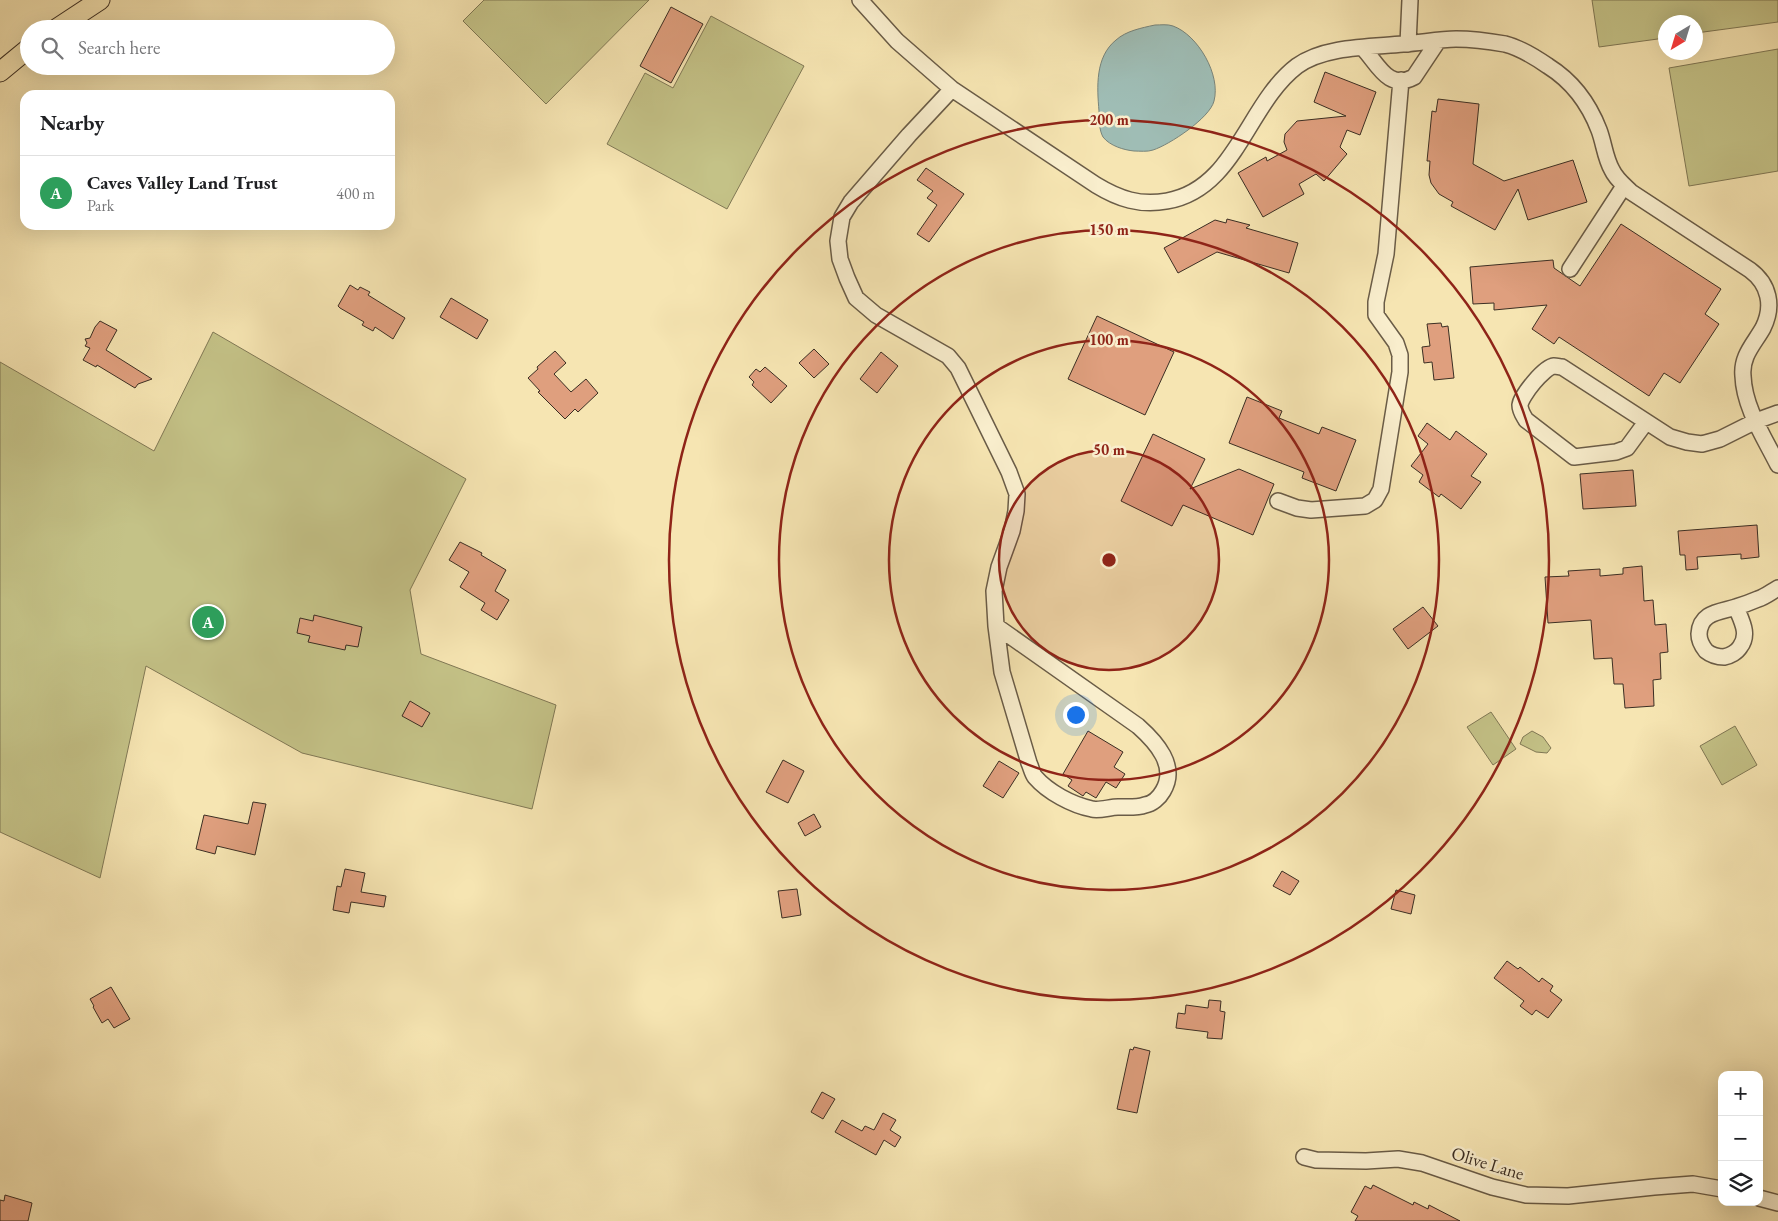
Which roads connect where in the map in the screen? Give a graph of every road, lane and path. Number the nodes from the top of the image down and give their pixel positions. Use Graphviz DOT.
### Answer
graph roads {
  1 [pos="100,0"];
  2 [pos="860,0"];
  3 [pos="1410,0"];
  4 [pos="70,20"];
  5 [pos="1438,41"];
  6 [pos="1408,44"];
  7 [pos="1363,48"];
  8 [pos="20,55"];
  9 [pos="0,72"];
  10 [pos="1401,80"];
  11 [pos="952,89"];
  12 [pos="1624,186"];
  13 [pos="1570,269"];
  14 [pos="1778,413"];
  15 [pos="1756,421"];
  16 [pos="1646,422"];
  17 [pos="1778,464"];
  18 [pos="1278,501"];
  19 [pos="1778,588"];
  20 [pos="1736,607"];
  21 [pos="996,626"];
  22 [pos="1304,1157"];
  23 [pos="1718,1188"];
  24 [pos="1763,1199"];
  25 [pos="1778,1203"];
  1 -- 4 [label="main road"];
  2 -- 11 [label="street"];
  3 -- 6 [label="street"];
  5 -- 6 [label="street"];
  5 -- 10 [label="street"];
  5 -- 12 [label="street"];
  6 -- 7 [label="street"];
  7 -- 10 [label="street"];
  7 -- 11 [label="street"];
  8 -- 9 [label="main road"];
  10 -- 18 [label="street"];
  11 -- 21 [label="street"];
  12 -- 13 [label="street"];
  12 -- 15 [label="street"];
  14 -- 15 [label="street"];
  15 -- 16 [label="street"];
  15 -- 17 [label="street"];
  16 -- 16 [label="street"];
  19 -- 20 [label="street"];
  21 -- 21 [label="street"];
  22 -- 23 [label="street, Olive Lane"];
  24 -- 25 [label="street"];
}
